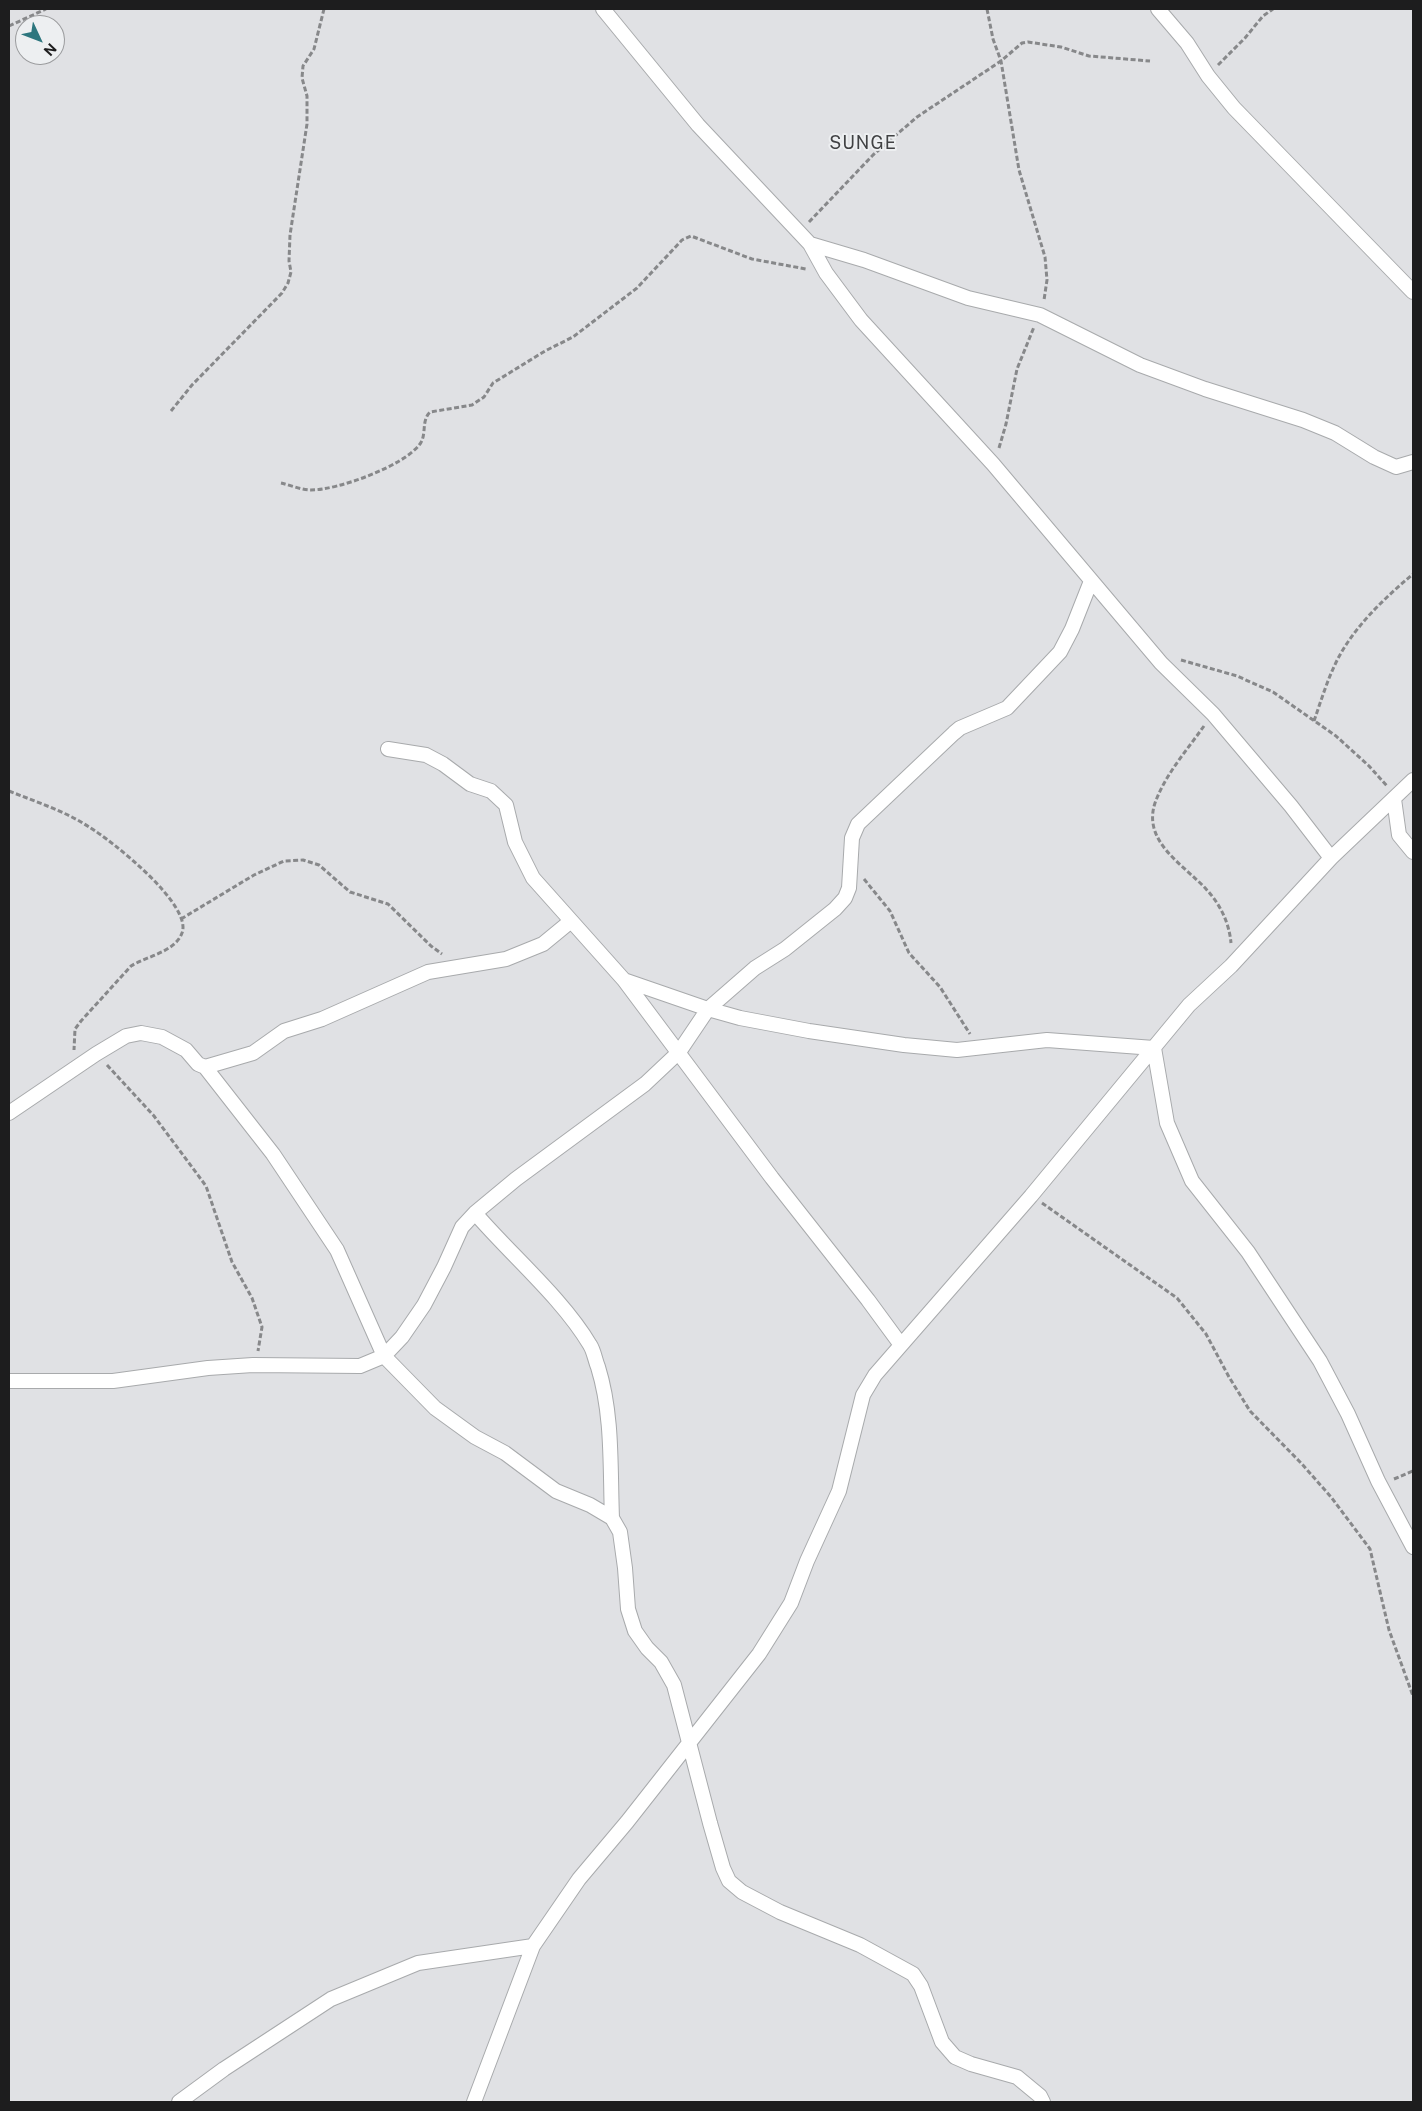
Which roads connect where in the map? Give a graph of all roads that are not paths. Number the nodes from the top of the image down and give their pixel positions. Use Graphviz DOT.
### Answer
graph roads {
  1 [pos="603,9"];
  2 [pos="1158,9"];
  3 [pos="810,244"];
  4 [pos="1413,292"];
  5 [pos="1413,462"];
  6 [pos="1091,581"];
  7 [pos="388,749"];
  8 [pos="1413,780"];
  9 [pos="1394,799"];
  10 [pos="1413,852"];
  11 [pos="1331,858"];
  12 [pos="571,921"];
  13 [pos="624,980"];
  14 [pos="708,1009"];
  15 [pos="1154,1048"];
  16 [pos="679,1052"];
  17 [pos="205,1067"];
  18 [pos="9,1113"];
  19 [pos="475,1213"];
  20 [pos="901,1345"];
  21 [pos="384,1356"];
  22 [pos="9,1380"];
  23 [pos="612,1518"];
  24 [pos="1413,1547"];
  25 [pos="688,1742"];
  26 [pos="533,1946"];
  27 [pos="179,2102"];
  28 [pos="474,2102"];
  29 [pos="1043,2102"];
  1 -- 3 [label="street"];
  2 -- 4 [label="street"];
  3 -- 5 [label="street"];
  3 -- 6 [label="street"];
  6 -- 11 [label="street"];
  6 -- 14 [label="street"];
  7 -- 12 [label="street"];
  8 -- 9 [label="street"];
  9 -- 10 [label="street"];
  9 -- 11 [label="street"];
  11 -- 15 [label="street"];
  12 -- 13 [label="street"];
  12 -- 17 [label="street"];
  13 -- 14 [label="street"];
  13 -- 16 [label="street"];
  14 -- 15 [label="street"];
  14 -- 16 [label="street"];
  15 -- 20 [label="street"];
  15 -- 24 [label="street"];
  16 -- 19 [label="street"];
  16 -- 20 [label="street"];
  17 -- 18 [label="street"];
  17 -- 21 [label="street"];
  19 -- 21 [label="street"];
  19 -- 23 [label="street"];
  20 -- 25 [label="street"];
  21 -- 22 [label="street"];
  21 -- 23 [label="street"];
  23 -- 25 [label="street"];
  25 -- 26 [label="street"];
  25 -- 29 [label="street"];
  26 -- 27 [label="street"];
  26 -- 28 [label="street"];
}
